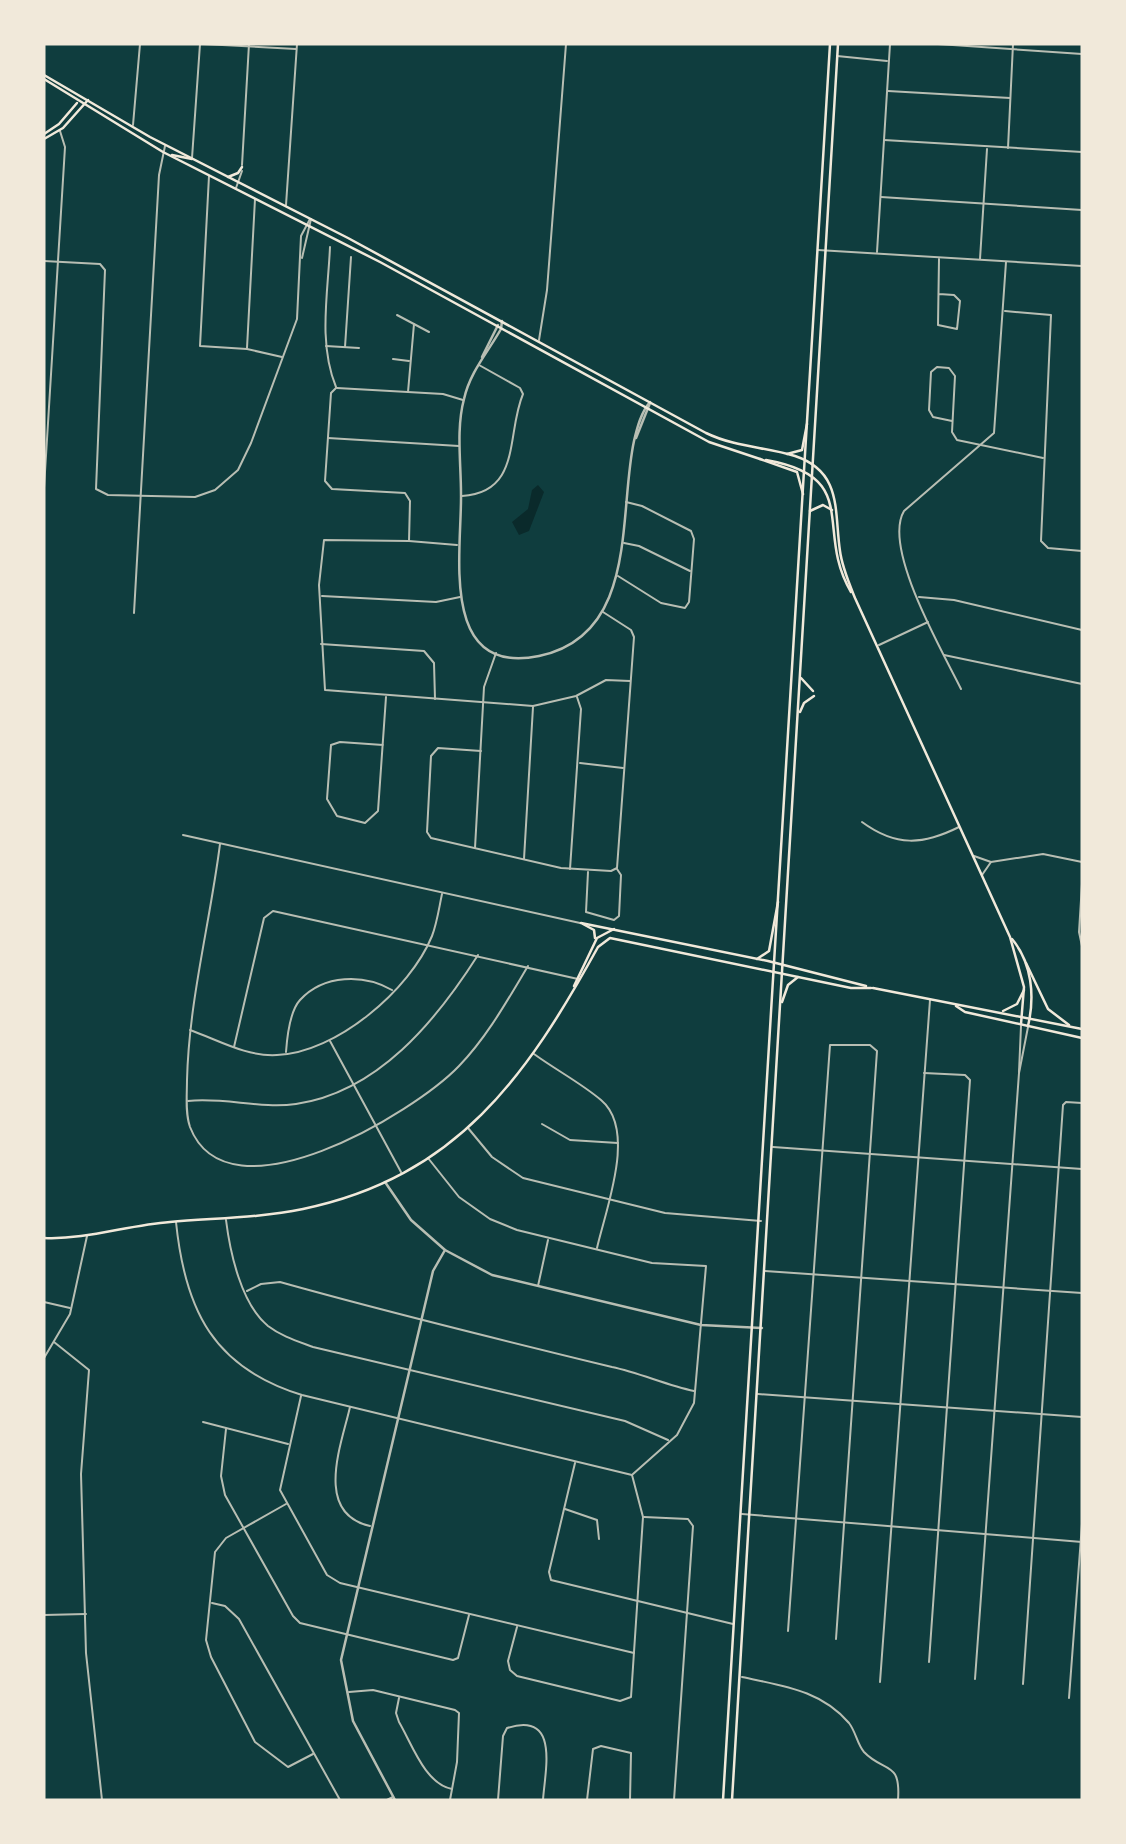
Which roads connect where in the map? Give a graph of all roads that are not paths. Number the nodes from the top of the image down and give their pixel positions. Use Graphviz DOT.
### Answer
graph roads {
  1 [pos="140,44"];
  2 [pos="202,44"];
  3 [pos="297,44"];
  4 [pos="566,44"];
  5 [pos="830,44"];
  6 [pos="838,44"];
  7 [pos="890,44"];
  8 [pos="938,44"];
  9 [pos="1013,44"];
  10 [pos="249,45"];
  11 [pos="1013,48"];
  12 [pos="296,49"];
  13 [pos="1082,54"];
  14 [pos="837,56"];
  15 [pos="888,61"];
  16 [pos="44,77"];
  17 [pos="887,91"];
  18 [pos="83,96"];
  19 [pos="1010,98"];
  20 [pos="88,100"];
  21 [pos="78,102"];
  22 [pos="84,105"];
  23 [pos="132,126"];
  24 [pos="60,131"];
  25 [pos="44,134"];
  26 [pos="44,139"];
  27 [pos="883,140"];
  28 [pos="166,145"];
  29 [pos="987,148"];
  30 [pos="1008,149"];
  31 [pos="163,152"];
  32 [pos="1082,152"];
  33 [pos="192,159"];
  34 [pos="242,167"];
  35 [pos="209,175"];
  36 [pos="228,177"];
  37 [pos="239,182"];
  38 [pos="236,189"];
  39 [pos="880,197"];
  40 [pos="255,198"];
  41 [pos="984,203"];
  42 [pos="286,206"];
  43 [pos="1082,209"];
  44 [pos="311,218"];
  45 [pos="305,223"];
  46 [pos="311,226"];
  47 [pos="330,247"];
  48 [pos="818,250"];
  49 [pos="826,250"];
  50 [pos="877,253"];
  51 [pos="351,257"];
  52 [pos="940,257"];
  53 [pos="981,259"];
  54 [pos="44,261"];
  55 [pos="58,261"];
  56 [pos="301,262"];
  57 [pos="1006,262"];
  58 [pos="1082,265"];
  59 [pos="939,294"];
  60 [pos="1003,310"];
  61 [pos="397,315"];
  62 [pos="502,321"];
  63 [pos="414,324"];
  64 [pos="496,327"];
  65 [pos="501,329"];
  66 [pos="429,332"];
  67 [pos="539,341"];
  68 [pos="325,346"];
  69 [pos="345,347"];
  70 [pos="359,348"];
  71 [pos="247,349"];
  72 [pos="283,358"];
  73 [pos="393,359"];
  74 [pos="481,360"];
  75 [pos="411,361"];
  76 [pos="478,365"];
  77 [pos="44,376"];
  78 [pos="50,376"];
  79 [pos="811,376"];
  80 [pos="819,376"];
  81 [pos="336,388"];
  82 [pos="408,393"];
  83 [pos="463,400"];
  84 [pos="650,402"];
  85 [pos="648,408"];
  86 [pos="809,417"];
  87 [pos="953,421"];
  88 [pos="328,438"];
  89 [pos="984,444"];
  90 [pos="460,446"];
  91 [pos="787,454"];
  92 [pos="1044,458"];
  93 [pos="760,459"];
  94 [pos="807,461"];
  95 [pos="813,464"];
  96 [pos="806,471"];
  97 [pos="812,474"];
  98 [pos="44,488"];
  99 [pos="142,495"];
  100 [pos="461,496"];
  101 [pos="626,502"];
  102 [pos="804,505"];
  103 [pos="832,510"];
  104 [pos="810,511"];
  105 [pos="409,541"];
  106 [pos="624,543"];
  107 [pos="458,545"];
  108 [pos="1082,551"];
  109 [pos="691,571"];
  110 [pos="617,575"];
  111 [pos="799,584"];
  112 [pos="806,584"];
  113 [pos="320,596"];
  114 [pos="460,597"];
  115 [pos="918,597"];
  116 [pos="855,598"];
  117 [pos="602,611"];
  118 [pos="134,613"];
  119 [pos="929,622"];
  120 [pos="796,631"];
  121 [pos="803,631"];
  122 [pos="1082,631"];
  123 [pos="321,644"];
  124 [pos="876,646"];
  125 [pos="496,653"];
  126 [pos="944,655"];
  127 [pos="800,678"];
  128 [pos="630,681"];
  129 [pos="1082,684"];
  130 [pos="961,689"];
  131 [pos="793,692"];
  132 [pos="800,692"];
  133 [pos="386,695"];
  134 [pos="576,696"];
  135 [pos="435,700"];
  136 [pos="484,704"];
  137 [pos="533,706"];
  138 [pos="798,722"];
  139 [pos="383,745"];
  140 [pos="481,751"];
  141 [pos="578,763"];
  142 [pos="624,768"];
  143 [pos="786,783"];
  144 [pos="794,783"];
  145 [pos="862,822"];
  146 [pos="960,827"];
  147 [pos="183,835"];
  148 [pos="220,844"];
  149 [pos="475,849"];
  150 [pos="973,856"];
  151 [pos="523,860"];
  152 [pos="991,862"];
  153 [pos="1082,862"];
  154 [pos="617,868"];
  155 [pos="570,870"];
  156 [pos="588,870"];
  157 [pos="982,876"];
  158 [pos="1082,884"];
  159 [pos="442,893"];
  160 [pos="779,895"];
  161 [pos="581,923"];
  162 [pos="618,929"];
  163 [pos="1010,937"];
  164 [pos="663,939"];
  165 [pos="594,942"];
  166 [pos="427,944"];
  167 [pos="659,946"];
  168 [pos="1082,946"];
  169 [pos="478,955"];
  170 [pos="1023,956"];
  171 [pos="757,959"];
  172 [pos="776,963"];
  173 [pos="783,964"];
  174 [pos="528,966"];
  175 [pos="775,971"];
  176 [pos="782,972"];
  177 [pos="798,977"];
  178 [pos="578,979"];
  179 [pos="1024,987"];
  180 [pos="871,988"];
  181 [pos="393,991"];
  182 [pos="930,1000"];
  183 [pos="953,1005"];
  184 [pos="781,1006"];
  185 [pos="1000,1012"];
  186 [pos="1023,1017"];
  187 [pos="1030,1018"];
  188 [pos="1021,1024"];
  189 [pos="1028,1026"];
  190 [pos="1072,1027"];
  191 [pos="1082,1029"];
  192 [pos="189,1030"];
  193 [pos="1082,1038"];
  194 [pos="330,1041"];
  195 [pos="234,1047"];
  196 [pos="286,1054"];
  197 [pos="534,1054"];
  198 [pos="924,1073"];
  199 [pos="1019,1073"];
  200 [pos="352,1084"];
  201 [pos="187,1101"];
  202 [pos="1082,1103"];
  203 [pos="767,1104"];
  204 [pos="775,1105"];
  205 [pos="542,1124"];
  206 [pos="377,1128"];
  207 [pos="468,1128"];
  208 [pos="619,1143"];
  209 [pos="772,1147"];
  210 [pos="822,1151"];
  211 [pos="870,1154"];
  212 [pos="428,1158"];
  213 [pos="918,1158"];
  214 [pos="965,1162"];
  215 [pos="1012,1164"];
  216 [pos="1059,1168"];
  217 [pos="1082,1169"];
  218 [pos="401,1172"];
  219 [pos="385,1182"];
  220 [pos="607,1199"];
  221 [pos="226,1220"];
  222 [pos="761,1221"];
  223 [pos="176,1222"];
  224 [pos="87,1234"];
  225 [pos="44,1238"];
  226 [pos="549,1238"];
  227 [pos="597,1249"];
  228 [pos="445,1250"];
  229 [pos="765,1270"];
  230 [pos="814,1275"];
  231 [pos="860,1278"];
  232 [pos="909,1281"];
  233 [pos="956,1284"];
  234 [pos="537,1287"];
  235 [pos="1003,1288"];
  236 [pos="1051,1290"];
  237 [pos="245,1292"];
  238 [pos="1082,1293"];
  239 [pos="44,1302"];
  240 [pos="71,1309"];
  241 [pos="421,1321"];
  242 [pos="701,1325"];
  243 [pos="754,1328"];
  244 [pos="762,1328"];
  245 [pos="54,1342"];
  246 [pos="44,1358"];
  247 [pos="409,1369"];
  248 [pos="695,1391"];
  249 [pos="758,1394"];
  250 [pos="302,1395"];
  251 [pos="805,1397"];
  252 [pos="852,1402"];
  253 [pos="899,1404"];
  254 [pos="350,1407"];
  255 [pos="947,1408"];
  256 [pos="995,1412"];
  257 [pos="1042,1414"];
  258 [pos="1082,1417"];
  259 [pos="398,1419"];
  260 [pos="203,1422"];
  261 [pos="226,1429"];
  262 [pos="669,1441"];
  263 [pos="289,1444"];
  264 [pos="576,1462"];
  265 [pos="632,1475"];
  266 [pos="287,1503"];
  267 [pos="565,1509"];
  268 [pos="743,1514"];
  269 [pos="643,1517"];
  270 [pos="751,1517"];
  271 [pos="797,1521"];
  272 [pos="844,1524"];
  273 [pos="1082,1524"];
  274 [pos="371,1526"];
  275 [pos="891,1527"];
  276 [pos="244,1529"];
  277 [pos="939,1531"];
  278 [pos="987,1534"];
  279 [pos="1033,1538"];
  280 [pos="599,1539"];
  281 [pos="1082,1542"];
  282 [pos="358,1587"];
  283 [pos="210,1603"];
  284 [pos="638,1603"];
  285 [pos="87,1614"];
  286 [pos="469,1614"];
  287 [pos="44,1615"];
  288 [pos="687,1615"];
  289 [pos="734,1624"];
  290 [pos="517,1626"];
  291 [pos="788,1632"];
  292 [pos="346,1636"];
  293 [pos="836,1639"];
  294 [pos="634,1653"];
  295 [pos="929,1662"];
  296 [pos="740,1676"];
  297 [pos="975,1679"];
  298 [pos="880,1682"];
  299 [pos="1023,1684"];
  300 [pos="347,1693"];
  301 [pos="399,1697"];
  302 [pos="1069,1698"];
  303 [pos="313,1754"];
  304 [pos="453,1789"];
  305 [pos="394,1798"];
  306 [pos="102,1800"];
  307 [pos="340,1800"];
  308 [pos="387,1800"];
  309 [pos="450,1800"];
  310 [pos="498,1800"];
  311 [pos="543,1800"];
  312 [pos="587,1800"];
  313 [pos="630,1800"];
  314 [pos="674,1800"];
  315 [pos="723,1800"];
  316 [pos="732,1800"];
  317 [pos="898,1800"];
  1 -- 23 [label="street"];
  2 -- 10 [label="street"];
  2 -- 33 [label="street"];
  3 -- 12 [label="street"];
  4 -- 67 [label="street"];
  5 -- 48 [label="main road"];
  6 -- 14 [label="main road"];
  7 -- 15 [label="street"];
  8 -- 11 [label="street"];
  9 -- 11 [label="street"];
  10 -- 12 [label="street"];
  10 -- 34 [label="street"];
  11 -- 13 [label="street"];
  11 -- 19 [label="street"];
  12 -- 42 [label="street"];
  14 -- 15 [label="street"];
  14 -- 49 [label="main road"];
  15 -- 17 [label="street"];
  16 -- 18 [label="main road"];
  16 -- 21 [label="main road"];
  17 -- 19 [label="street"];
  17 -- 27 [label="street"];
  18 -- 20 [label="main road"];
  18 -- 21 [label="main road"];
  19 -- 30 [label="street"];
  20 -- 22 [label="main road"];
  20 -- 23 [label="main road"];
  21 -- 22 [label="main road"];
  21 -- 25 [label="main road"];
  22 -- 24 [label="main road"];
  22 -- 31 [label="main road"];
  23 -- 28 [label="main road"];
  24 -- 26 [label="main road"];
  24 -- 55 [label="street"];
  27 -- 29 [label="street"];
  27 -- 39 [label="street"];
  28 -- 31 [label="street"];
  28 -- 33 [label="main road"];
  29 -- 30 [label="street"];
  29 -- 41 [label="street"];
  30 -- 32 [label="street"];
  31 -- 33 [label="main road"];
  31 -- 35 [label="main road"];
  31 -- 99 [label="street"];
  33 -- 36 [label="main road"];
  34 -- 36 [label="main road"];
  34 -- 37 [label="street"];
  35 -- 38 [label="main road"];
  35 -- 71 [label="street"];
  36 -- 37 [label="main road"];
  37 -- 38 [label="street"];
  37 -- 42 [label="main road"];
  38 -- 40 [label="main road"];
  39 -- 41 [label="street"];
  39 -- 50 [label="street"];
  40 -- 45 [label="main road"];
  40 -- 71 [label="street"];
  41 -- 43 [label="street"];
  41 -- 53 [label="street"];
  42 -- 44 [label="main road"];
  44 -- 45 [label="street"];
  44 -- 46 [label="street"];
  44 -- 62 [label="main road"];
  45 -- 46 [label="main road"];
  45 -- 56 [label="street"];
  46 -- 56 [label="street"];
  46 -- 64 [label="main road"];
  47 -- 68 [label="street"];
  48 -- 49 [label="street"];
  48 -- 79 [label="main road"];
  49 -- 50 [label="street"];
  49 -- 80 [label="main road"];
  50 -- 52 [label="street"];
  51 -- 69 [label="street"];
  52 -- 53 [label="street"];
  52 -- 59 [label="street"];
  53 -- 57 [label="street"];
  54 -- 55 [label="street"];
  55 -- 78 [label="street"];
  55 -- 99 [label="street"];
  56 -- 72 [label="street"];
  57 -- 58 [label="street"];
  57 -- 60 [label="street"];
  59 -- 59 [label="street"];
  60 -- 89 [label="street"];
  60 -- 92 [label="street"];
  61 -- 63 [label="street"];
  62 -- 64 [label="street"];
  62 -- 65 [label="street"];
  62 -- 67 [label="main road"];
  63 -- 66 [label="street"];
  63 -- 75 [label="street"];
  64 -- 65 [label="main road"];
  64 -- 74 [label="street"];
  65 -- 74 [label="street"];
  65 -- 85 [label="main road"];
  67 -- 84 [label="main road"];
  68 -- 69 [label="street"];
  68 -- 81 [label="street"];
  69 -- 70 [label="street"];
  71 -- 72 [label="street"];
  72 -- 99 [label="street"];
  73 -- 75 [label="street"];
  74 -- 76 [label="street"];
  75 -- 82 [label="street"];
  76 -- 83 [label="street"];
  76 -- 100 [label="street"];
  77 -- 78 [label="street"];
  78 -- 98 [label="street"];
  79 -- 80 [label="main road"];
  79 -- 86 [label="main road"];
  80 -- 95 [label="main road"];
  81 -- 82 [label="street"];
  81 -- 88 [label="street"];
  82 -- 83 [label="street"];
  83 -- 90 [label="street"];
  84 -- 85 [label="street"];
  84 -- 91 [label="main road"];
  85 -- 93 [label="main road"];
  85 -- 101 [label="street"];
  86 -- 91 [label="main road"];
  86 -- 94 [label="main road"];
  87 -- 87 [label="street"];
  87 -- 89 [label="street"];
  88 -- 90 [label="street"];
  88 -- 105 [label="street"];
  89 -- 92 [label="street"];
  89 -- 115 [label="street"];
  90 -- 100 [label="street"];
  91 -- 94 [label="main road"];
  92 -- 108 [label="street"];
  93 -- 96 [label="main road"];
  93 -- 102 [label="main road"];
  94 -- 95 [label="main road"];
  94 -- 96 [label="main road"];
  95 -- 97 [label="main road"];
  95 -- 116 [label="main road"];
  96 -- 97 [label="main road"];
  96 -- 102 [label="main road"];
  97 -- 103 [label="main road"];
  97 -- 104 [label="main road"];
  99 -- 118 [label="street"];
  100 -- 107 [label="street"];
  101 -- 106 [label="street"];
  101 -- 109 [label="street"];
  102 -- 111 [label="main road"];
  103 -- 104 [label="main road"];
  103 -- 116 [label="main road"];
  104 -- 112 [label="main road"];
  105 -- 107 [label="street"];
  105 -- 113 [label="street"];
  106 -- 109 [label="street"];
  106 -- 110 [label="street"];
  107 -- 114 [label="street"];
  109 -- 110 [label="street"];
  110 -- 117 [label="street"];
  111 -- 112 [label="main road"];
  111 -- 120 [label="main road"];
  112 -- 121 [label="main road"];
  113 -- 114 [label="street"];
  113 -- 123 [label="street"];
  114 -- 125 [label="street"];
  115 -- 119 [label="street"];
  115 -- 122 [label="street"];
  116 -- 124 [label="main road"];
  117 -- 125 [label="street"];
  117 -- 128 [label="street"];
  119 -- 124 [label="street"];
  119 -- 126 [label="street"];
  120 -- 121 [label="main road"];
  120 -- 131 [label="main road"];
  121 -- 127 [label="main road"];
  123 -- 133 [label="street"];
  123 -- 135 [label="street"];
  124 -- 146 [label="main road"];
  125 -- 136 [label="street"];
  126 -- 129 [label="street"];
  126 -- 130 [label="street"];
  127 -- 132 [label="main road"];
  127 -- 138 [label="main road"];
  128 -- 134 [label="street"];
  128 -- 142 [label="street"];
  131 -- 132 [label="main road"];
  131 -- 143 [label="main road"];
  132 -- 138 [label="main road"];
  133 -- 135 [label="street"];
  133 -- 139 [label="street"];
  134 -- 137 [label="street"];
  134 -- 141 [label="street"];
  135 -- 136 [label="street"];
  136 -- 137 [label="street"];
  136 -- 140 [label="street"];
  137 -- 151 [label="street"];
  138 -- 144 [label="main road"];
  139 -- 139 [label="street"];
  140 -- 149 [label="street"];
  140 -- 149 [label="street"];
  141 -- 142 [label="street"];
  141 -- 155 [label="street"];
  142 -- 154 [label="street"];
  143 -- 144 [label="main road"];
  143 -- 160 [label="main road"];
  144 -- 173 [label="main road"];
  145 -- 146 [label="street"];
  146 -- 150 [label="main road"];
  147 -- 148 [label="street"];
  148 -- 159 [label="street"];
  148 -- 192 [label="street"];
  149 -- 151 [label="street"];
  150 -- 152 [label="street"];
  150 -- 157 [label="main road"];
  151 -- 155 [label="street"];
  152 -- 153 [label="street"];
  152 -- 157 [label="street"];
  154 -- 156 [label="street"];
  154 -- 156 [label="street"];
  155 -- 156 [label="street"];
  157 -- 163 [label="main road"];
  158 -- 168 [label="street"];
  159 -- 161 [label="street"];
  159 -- 166 [label="street"];
  160 -- 171 [label="main road"];
  160 -- 172 [label="main road"];
  161 -- 162 [label="main road"];
  161 -- 165 [label="main road"];
  162 -- 164 [label="main road"];
  162 -- 165 [label="main road"];
  163 -- 170 [label="main road"];
  163 -- 179 [label="main road"];
  164 -- 167 [label="main road"];
  164 -- 171 [label="main road"];
  165 -- 178 [label="main road"];
  166 -- 169 [label="street"];
  166 -- 181 [label="street"];
  166 -- 195 [label="street"];
  167 -- 175 [label="main road"];
  167 -- 178 [label="main road"];
  169 -- 174 [label="street"];
  169 -- 200 [label="street"];
  170 -- 187 [label="main road"];
  170 -- 190 [label="main road"];
  171 -- 172 [label="main road"];
  172 -- 173 [label="main road"];
  172 -- 175 [label="main road"];
  173 -- 176 [label="main road"];
  173 -- 180 [label="main road"];
  174 -- 178 [label="street"];
  174 -- 206 [label="street"];
  175 -- 176 [label="main road"];
  175 -- 203 [label="main road"];
  176 -- 177 [label="main road"];
  176 -- 184 [label="main road"];
  177 -- 180 [label="main road"];
  177 -- 184 [label="main road"];
  178 -- 197 [label="main road"];
  179 -- 185 [label="main road"];
  179 -- 186 [label="main road"];
  180 -- 182 [label="main road"];
  181 -- 194 [label="street"];
  181 -- 196 [label="street"];
  182 -- 183 [label="main road"];
  182 -- 198 [label="street"];
  183 -- 185 [label="main road"];
  183 -- 188 [label="main road"];
  184 -- 204 [label="main road"];
  185 -- 186 [label="main road"];
  186 -- 187 [label="main road"];
  186 -- 188 [label="main road"];
  187 -- 189 [label="main road"];
  187 -- 190 [label="main road"];
  188 -- 189 [label="main road"];
  188 -- 199 [label="street"];
  189 -- 193 [label="main road"];
  189 -- 199 [label="street"];
  190 -- 191 [label="main road"];
  192 -- 195 [label="street"];
  192 -- 201 [label="street"];
  194 -- 196 [label="street"];
  194 -- 200 [label="street"];
  195 -- 196 [label="street"];
  197 -- 207 [label="main road"];
  197 -- 208 [label="street"];
  198 -- 213 [label="street"];
  198 -- 214 [label="street"];
  199 -- 215 [label="street"];
  200 -- 201 [label="street"];
  200 -- 206 [label="street"];
  201 -- 206 [label="street"];
  202 -- 216 [label="street"];
  203 -- 204 [label="main road"];
  203 -- 222 [label="main road"];
  204 -- 209 [label="main road"];
  205 -- 208 [label="street"];
  206 -- 218 [label="street"];
  207 -- 212 [label="main road"];
  207 -- 220 [label="street"];
  208 -- 220 [label="street"];
  209 -- 210 [label="street"];
  209 -- 229 [label="main road"];
  210 -- 211 [label="street"];
  210 -- 211 [label="street"];
  210 -- 230 [label="street"];
  211 -- 213 [label="street"];
  211 -- 231 [label="street"];
  212 -- 218 [label="main road"];
  212 -- 226 [label="street"];
  213 -- 214 [label="street"];
  213 -- 232 [label="street"];
  214 -- 215 [label="street"];
  214 -- 233 [label="street"];
  215 -- 216 [label="street"];
  215 -- 235 [label="street"];
  216 -- 217 [label="street"];
  216 -- 236 [label="street"];
  218 -- 219 [label="main road"];
  219 -- 221 [label="main road"];
  219 -- 228 [label="street"];
  220 -- 222 [label="street"];
  220 -- 227 [label="street"];
  221 -- 223 [label="main road"];
  221 -- 237 [label="street"];
  222 -- 243 [label="main road"];
  223 -- 224 [label="main road"];
  223 -- 250 [label="street"];
  224 -- 225 [label="main road"];
  224 -- 240 [label="street"];
  226 -- 227 [label="street"];
  226 -- 234 [label="street"];
  227 -- 242 [label="street"];
  228 -- 234 [label="street"];
  228 -- 241 [label="street"];
  229 -- 230 [label="street"];
  229 -- 244 [label="main road"];
  230 -- 231 [label="street"];
  230 -- 251 [label="street"];
  231 -- 232 [label="street"];
  231 -- 252 [label="street"];
  232 -- 233 [label="street"];
  232 -- 253 [label="street"];
  233 -- 235 [label="street"];
  233 -- 255 [label="street"];
  234 -- 242 [label="street"];
  235 -- 236 [label="street"];
  235 -- 256 [label="street"];
  236 -- 238 [label="street"];
  236 -- 257 [label="street"];
  237 -- 241 [label="street"];
  237 -- 247 [label="street"];
  239 -- 240 [label="street"];
  240 -- 245 [label="street"];
  241 -- 247 [label="street"];
  241 -- 248 [label="street"];
  242 -- 243 [label="street"];
  242 -- 248 [label="street"];
  243 -- 244 [label="street"];
  243 -- 268 [label="main road"];
  244 -- 249 [label="main road"];
  245 -- 246 [label="street"];
  245 -- 285 [label="street"];
  247 -- 259 [label="street"];
  247 -- 262 [label="street"];
  248 -- 262 [label="street"];
  249 -- 251 [label="street"];
  249 -- 270 [label="main road"];
  250 -- 254 [label="street"];
  250 -- 263 [label="street"];
  251 -- 252 [label="street"];
  251 -- 271 [label="street"];
  252 -- 253 [label="street"];
  252 -- 272 [label="street"];
  253 -- 255 [label="street"];
  253 -- 275 [label="street"];
  254 -- 259 [label="street"];
  254 -- 274 [label="street"];
  255 -- 256 [label="street"];
  255 -- 277 [label="street"];
  256 -- 257 [label="street"];
  256 -- 278 [label="street"];
  257 -- 258 [label="street"];
  257 -- 279 [label="street"];
  259 -- 264 [label="street"];
  259 -- 274 [label="street"];
  260 -- 261 [label="street"];
  261 -- 263 [label="street"];
  261 -- 276 [label="street"];
  262 -- 265 [label="street"];
  263 -- 266 [label="street"];
  264 -- 265 [label="street"];
  264 -- 267 [label="street"];
  265 -- 269 [label="street"];
  266 -- 276 [label="street"];
  266 -- 282 [label="street"];
  267 -- 280 [label="street"];
  267 -- 284 [label="street"];
  268 -- 270 [label="street"];
  268 -- 289 [label="main road"];
  269 -- 284 [label="street"];
  269 -- 288 [label="street"];
  270 -- 271 [label="street"];
  270 -- 296 [label="main road"];
  271 -- 272 [label="street"];
  271 -- 291 [label="street"];
  272 -- 275 [label="street"];
  272 -- 293 [label="street"];
  273 -- 281 [label="street"];
  274 -- 282 [label="street"];
  275 -- 277 [label="street"];
  275 -- 298 [label="street"];
  276 -- 283 [label="street"];
  276 -- 292 [label="street"];
  277 -- 278 [label="street"];
  277 -- 295 [label="street"];
  278 -- 279 [label="street"];
  278 -- 297 [label="street"];
  279 -- 281 [label="street"];
  279 -- 299 [label="street"];
  281 -- 302 [label="street"];
  282 -- 286 [label="street"];
  282 -- 292 [label="street"];
  283 -- 303 [label="street"];
  283 -- 303 [label="street"];
  284 -- 288 [label="street"];
  284 -- 294 [label="street"];
  285 -- 287 [label="street"];
  285 -- 306 [label="street"];
  286 -- 290 [label="street"];
  286 -- 292 [label="street"];
  288 -- 289 [label="street"];
  288 -- 314 [label="street"];
  289 -- 315 [label="main road"];
  290 -- 294 [label="street"];
  290 -- 294 [label="street"];
  292 -- 300 [label="street"];
  296 -- 316 [label="main road"];
  296 -- 317 [label="street"];
  300 -- 301 [label="street"];
  300 -- 305 [label="street"];
  301 -- 304 [label="street"];
  301 -- 304 [label="street"];
  303 -- 307 [label="street"];
  304 -- 309 [label="street"];
  305 -- 308 [label="street"];
  310 -- 311 [label="street"];
  312 -- 313 [label="street"];
}
